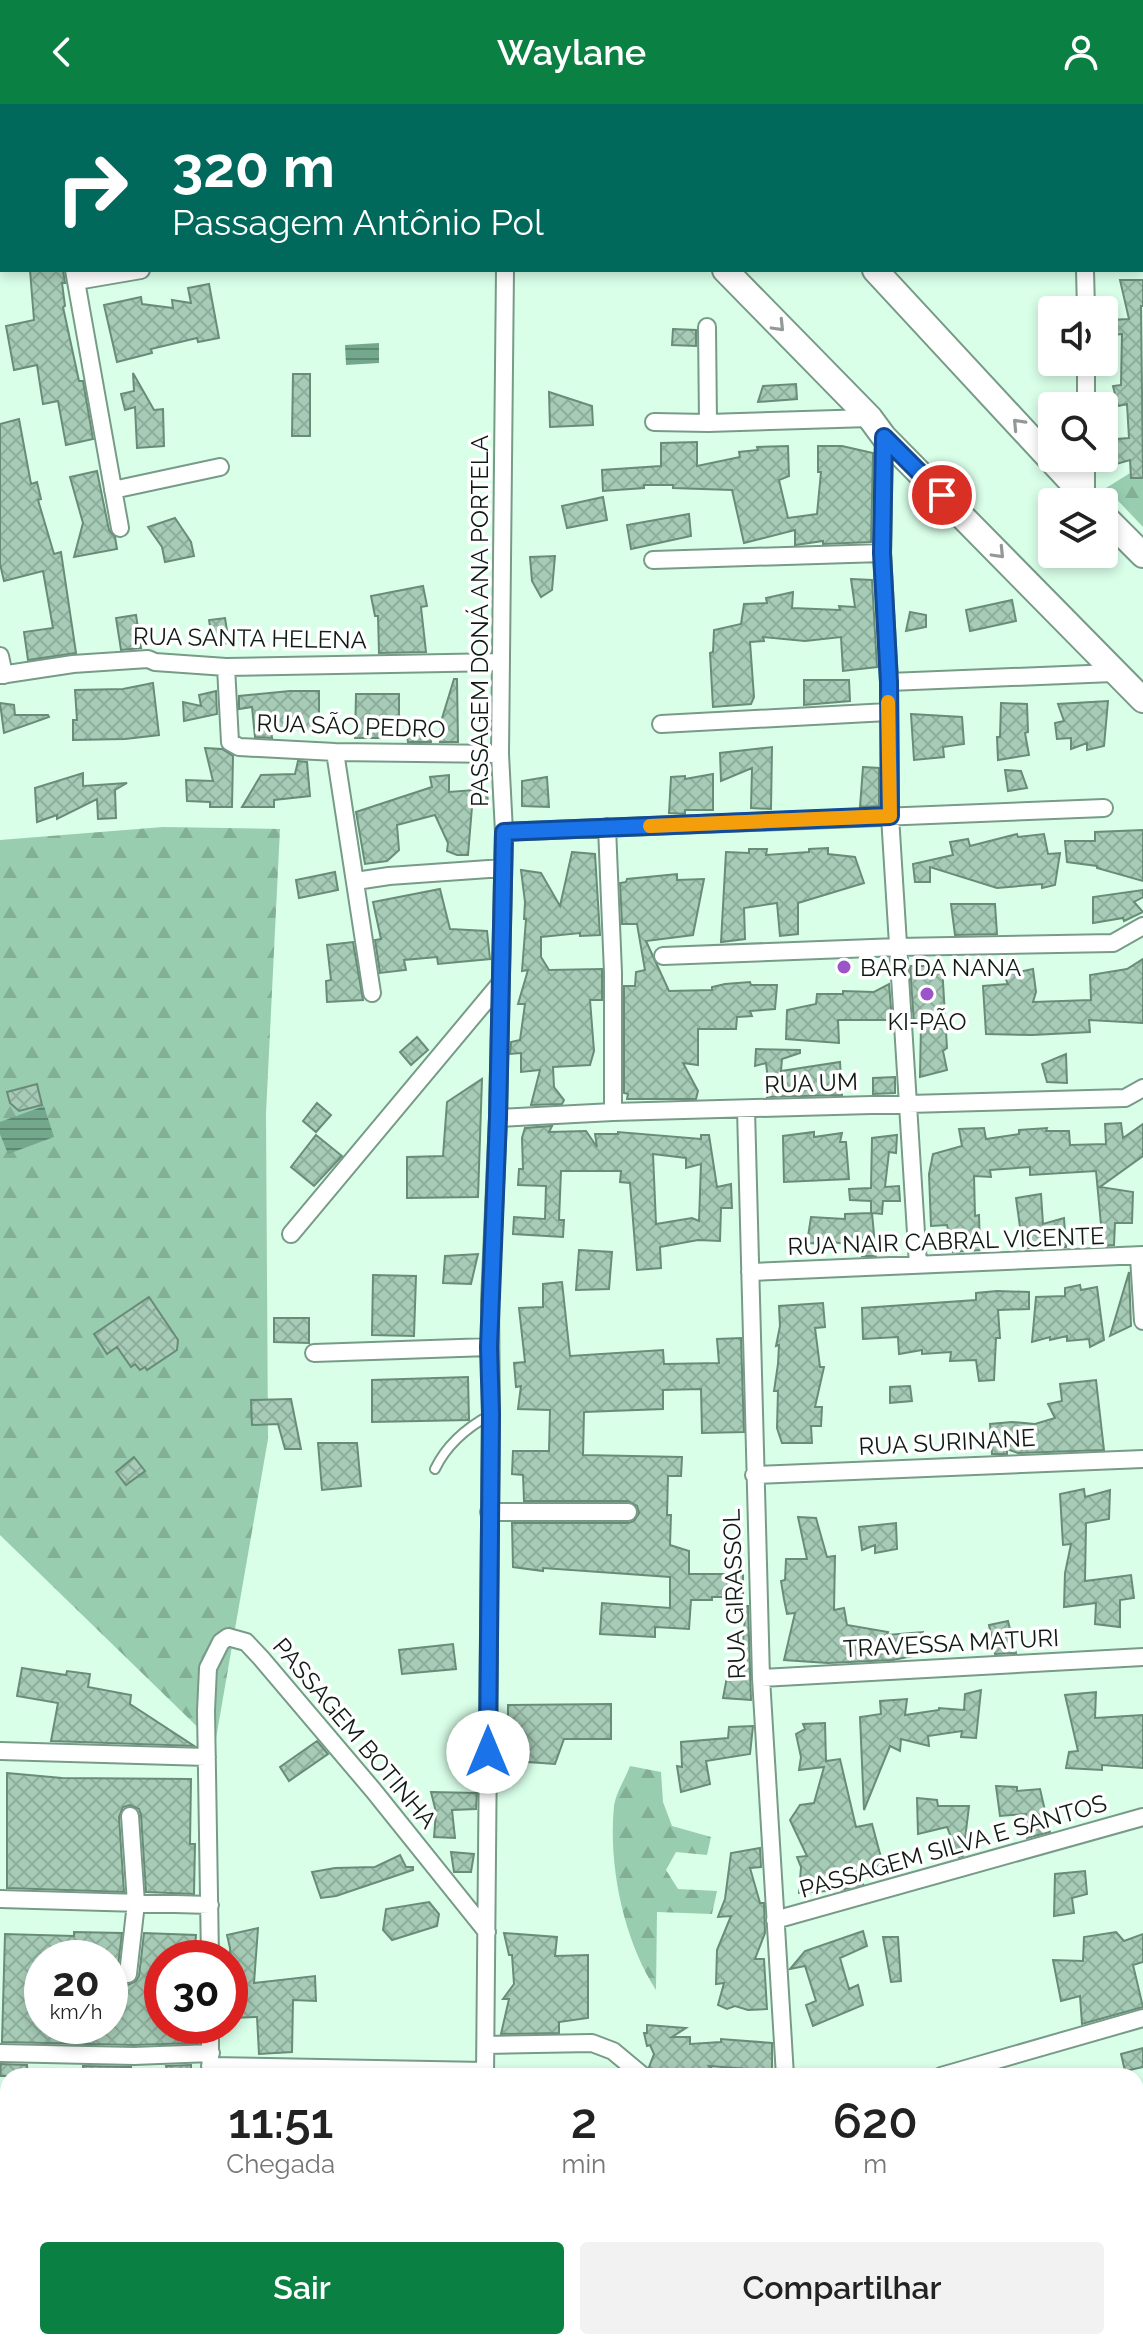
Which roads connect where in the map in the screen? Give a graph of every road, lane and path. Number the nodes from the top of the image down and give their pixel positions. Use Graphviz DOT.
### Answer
graph roads {
  1 [pos="119,272"];
  2 [pos="505,272"];
  3 [pos="727,272"];
  4 [pos="877,272"];
  5 [pos="1085,272"];
  6 [pos="76,276"];
  7 [pos="1086,296"];
  8 [pos="707,327"];
  9 [pos="654,422"];
  10 [pos="708,423"];
  11 [pos="877,428"];
  12 [pos="220,467"];
  13 [pos="1077,488"];
  14 [pos="113,490"];
  15 [pos="120,528"];
  16 [pos="1118,530"];
  17 [pos="882,553"];
  18 [pos="1143,555"];
  19 [pos="653,560"];
  20 [pos="0,656"];
  21 [pos="501,662"];
  22 [pos="226,667"];
  23 [pos="1113,673"];
  24 [pos="2,675"];
  25 [pos="889,682"];
  26 [pos="1143,700"];
  27 [pos="888,712"];
  28 [pos="661,724"];
  29 [pos="335,752"];
  30 [pos="500,754"];
  31 [pos="1104,808"];
  32 [pos="890,816"];
  33 [pos="607,827"];
  34 [pos="504,832"];
  35 [pos="503,868"];
  36 [pos="356,881"];
  37 [pos="1143,926"];
  38 [pos="898,947"];
  39 [pos="663,956"];
  40 [pos="499,985"];
  41 [pos="372,993"];
  42 [pos="1143,1088"];
  43 [pos="907,1104"];
  44 [pos="746,1109"];
  45 [pos="613,1112"];
  46 [pos="498,1118"];
  47 [pos="291,1234"];
  48 [pos="1141,1256"];
  49 [pos="918,1265"];
  50 [pos="750,1272"];
  51 [pos="1142,1280"];
  52 [pos="1143,1321"];
  53 [pos="489,1347"];
  54 [pos="314,1353"];
  55 [pos="491,1414"];
  56 [pos="1143,1459"];
  57 [pos="435,1469"];
  58 [pos="754,1475"];
  59 [pos="489,1512"];
  60 [pos="628,1512"];
  61 [pos="1143,1657"];
  62 [pos="761,1678"];
  63 [pos="0,1751"];
  64 [pos="207,1757"];
  65 [pos="130,1816"];
  66 [pos="1143,1817"];
  67 [pos="0,1899"];
  68 [pos="136,1903"];
  69 [pos="210,1905"];
  70 [pos="775,1920"];
  71 [pos="487,1932"];
  72 [pos="210,1940"];
  73 [pos="128,1974"];
  74 [pos="1143,2018"];
  75 [pos="210,2044"];
  76 [pos="486,2045"];
  77 [pos="0,2053"];
  78 [pos="210,2065"];
  79 [pos="302,2068"];
  80 [pos="485,2068"];
  81 [pos="633,2068"];
  82 [pos="784,2068"];
  83 [pos="969,2068"];
  1 -- 6 [label="street"];
  2 -- 21 [label="street, PASSAGEM DONÁ ANA PORTELA"];
  3 -- 11 [label="main road, one-way"];
  13 -- 4 [label="main road, one-way"];
  5 -- 7 [label="street"];
  6 -- 14 [label="street"];
  8 -- 10 [label="street"];
  9 -- 10 [label="street"];
  10 -- 11 [label="street"];
  11 -- 17 [label="street"];
  11 -- 23 [label="main road, one-way"];
  12 -- 14 [label="street"];
  14 -- 15 [label="street"];
  16 -- 18 [label="main road"];
  17 -- 19 [label="street"];
  17 -- 25 [label="street"];
  20 -- 24 [label="street"];
  21 -- 22 [label="street, RUA SANTA HELENA"];
  21 -- 30 [label="street, PASSAGEM DONÁ ANA PORTELA"];
  22 -- 24 [label="street, RUA SANTA HELENA"];
  22 -- 29 [label="street, RUA SÃO PEDRO"];
  23 -- 25 [label="street"];
  23 -- 26 [label="main road"];
  25 -- 27 [label="street"];
  27 -- 28 [label="street"];
  27 -- 32 [label="street"];
  29 -- 30 [label="street, RUA SÃO PEDRO"];
  29 -- 36 [label="street"];
  30 -- 34 [label="street, PASSAGEM DONÁ ANA PORTELA"];
  31 -- 32 [label="street"];
  32 -- 33 [label="street"];
  32 -- 38 [label="street"];
  33 -- 34 [label="street"];
  33 -- 45 [label="street"];
  34 -- 35 [label="street, PASSAGEM DONÁ ANA PORTELA"];
  35 -- 36 [label="street"];
  35 -- 40 [label="street, PASSAGEM DONÁ ANA PORTELA"];
  36 -- 41 [label="street"];
  37 -- 38 [label="street"];
  38 -- 39 [label="street"];
  38 -- 43 [label="street"];
  40 -- 46 [label="street, PASSAGEM DONÁ ANA PORTELA"];
  40 -- 47 [label="street"];
  42 -- 43 [label="street, RUA UM"];
  43 -- 44 [label="street, RUA UM"];
  43 -- 49 [label="street"];
  44 -- 45 [label="street, RUA UM"];
  44 -- 50 [label="street, RUA GIRASSOL"];
  45 -- 46 [label="street, RUA UM"];
  46 -- 53 [label="street, PASSAGEM DONÁ ANA PORTELA"];
  48 -- 49 [label="street, RUA NAIR CABRAL VICENTE"];
  48 -- 51 [label="street"];
  49 -- 50 [label="street, RUA NAIR CABRAL VICENTE"];
  50 -- 58 [label="street, RUA GIRASSOL"];
  51 -- 52 [label="street"];
  53 -- 54 [label="street"];
  53 -- 55 [label="street, PASSAGEM DONÁ ANA PORTELA"];
  55 -- 57 [label="lane"];
  55 -- 59 [label="street, PASSAGEM DONÁ ANA PORTELA"];
  56 -- 58 [label="street, RUA SURINANE"];
  58 -- 62 [label="street, RUA GIRASSOL"];
  59 -- 60 [label="street"];
  59 -- 71 [label="street, PASSAGEM DONÁ ANA PORTELA"];
  61 -- 62 [label="street, TRAVESSA MATURI"];
  62 -- 70 [label="street, RUA GIRASSOL"];
  63 -- 64 [label="street"];
  64 -- 69 [label="street"];
  64 -- 71 [label="street, PASSAGEM BOTINHA"];
  65 -- 68 [label="street"];
  66 -- 70 [label="street, PASSAGEM SILVA E SANTOS"];
  67 -- 68 [label="street"];
  68 -- 69 [label="street"];
  68 -- 73 [label="street"];
  69 -- 72 [label="street"];
  70 -- 82 [label="street, RUA GIRASSOL"];
  71 -- 76 [label="street, PASSAGEM DONÁ ANA PORTELA"];
  74 -- 83 [label="street"];
  75 -- 78 [label="street"];
  76 -- 80 [label="street, PASSAGEM DONÁ ANA PORTELA"];
  76 -- 81 [label="street"];
  77 -- 78 [label="street"];
  78 -- 79 [label="street"];
}
